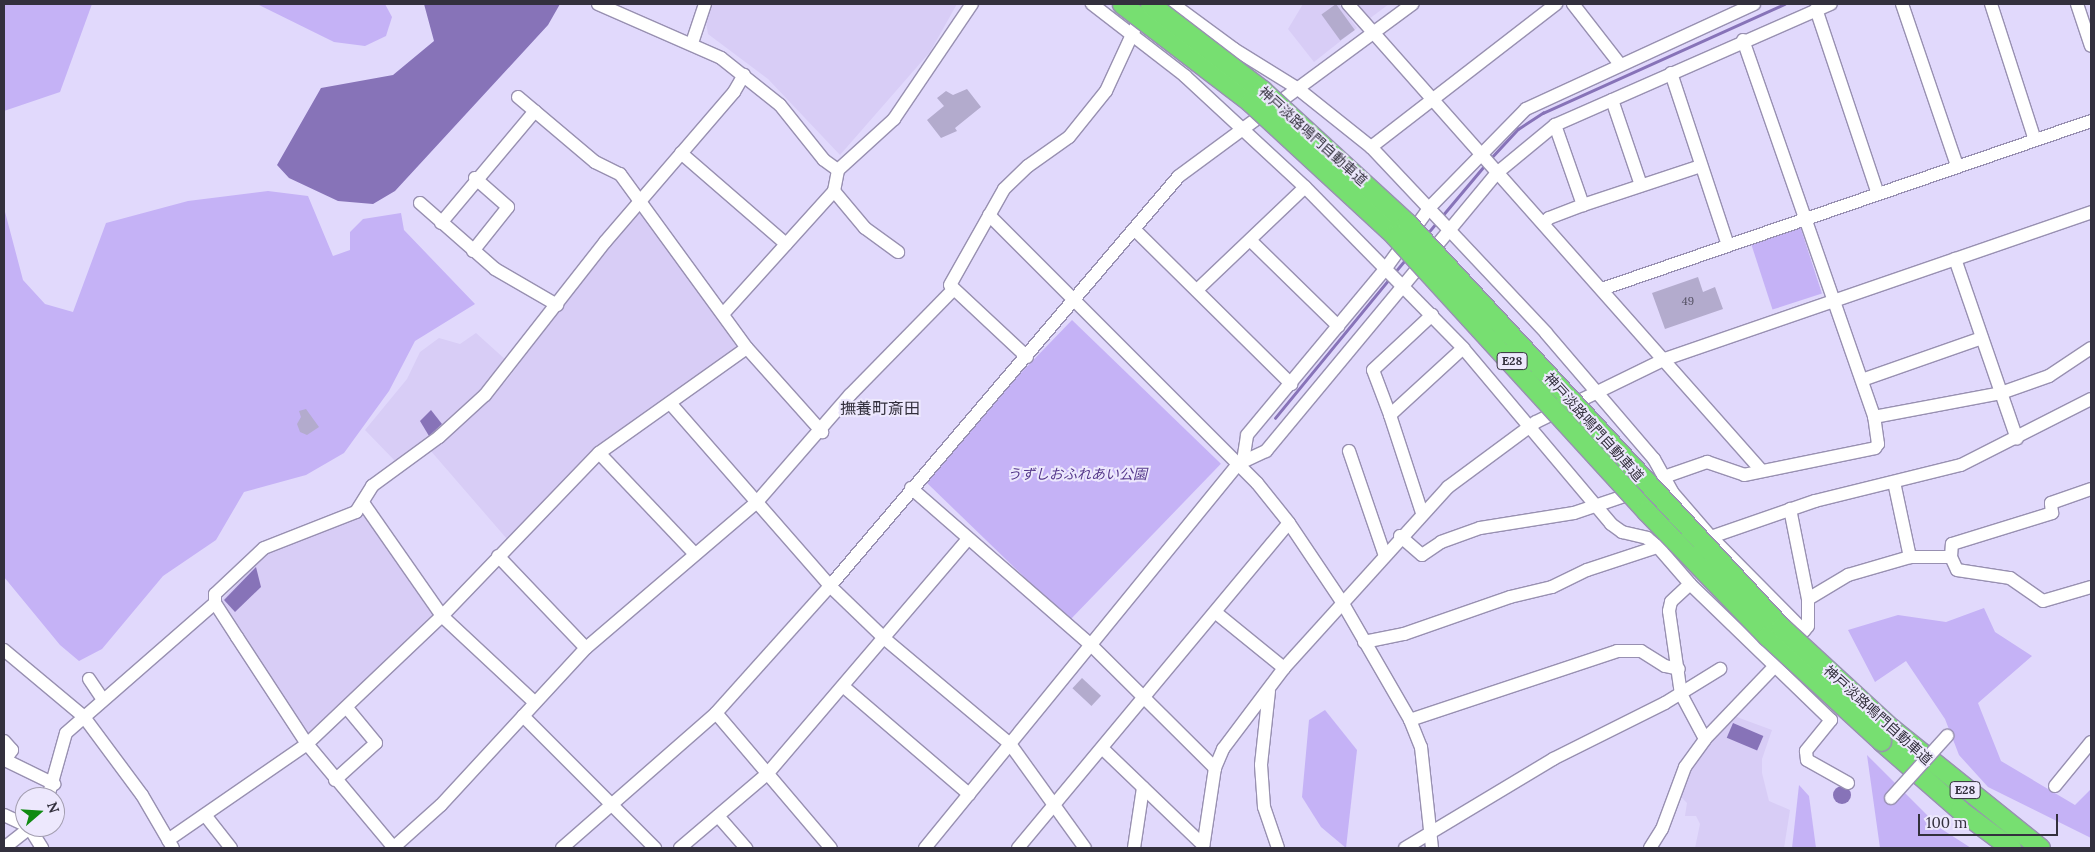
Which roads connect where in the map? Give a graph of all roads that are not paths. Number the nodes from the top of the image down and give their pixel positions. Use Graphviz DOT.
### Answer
graph roads {
  1 [pos="598,4"];
  2 [pos="705,4"];
  3 [pos="972,4"];
  4 [pos="1092,4"];
  5 [pos="1122,4"];
  6 [pos="1152,4"];
  7 [pos="1174,4"];
  8 [pos="1348,4"];
  9 [pos="1412,4"];
  10 [pos="1556,4"];
  11 [pos="1573,4"];
  12 [pos="1754,4"];
  13 [pos="1831,4"];
  14 [pos="1902,4"];
  15 [pos="1991,4"];
  16 [pos="2077,4"];
  17 [pos="1729,8"];
  18 [pos="1816,9"];
  19 [pos="2088,28"];
  20 [pos="1132,33"];
  21 [pos="1371,34"];
  22 [pos="1743,40"];
  23 [pos="692,43"];
  24 [pos="2091,46"];
  25 [pos="1619,63"];
  26 [pos="1671,73"];
  27 [pos="744,75"];
  28 [pos="1297,88"];
  29 [pos="518,96"];
  30 [pos="1612,100"];
  31 [pos="1431,102"];
  32 [pos="535,111"];
  33 [pos="2091,121"];
  34 [pos="1554,126"];
  35 [pos="1241,131"];
  36 [pos="2035,140"];
  37 [pos="1371,147"];
  38 [pos="681,153"];
  39 [pos="1488,161"];
  40 [pos="1701,166"];
  41 [pos="1957,166"];
  42 [pos="838,170"];
  43 [pos="475,178"];
  44 [pos="1641,185"];
  45 [pos="1305,187"];
  46 [pos="834,191"];
  47 [pos="1878,194"];
  48 [pos="640,201"];
  49 [pos="420,203"];
  50 [pos="1583,205"];
  51 [pos="2091,212"];
  52 [pos="989,215"];
  53 [pos="1440,218"];
  54 [pos="1805,218"];
  55 [pos="441,223"];
  56 [pos="1544,224"];
  57 [pos="1134,229"];
  58 [pos="1251,241"];
  59 [pos="786,244"];
  60 [pos="1728,245"];
  61 [pos="473,251"];
  62 [pos="898,252"];
  63 [pos="1955,259"];
  64 [pos="1394,275"];
  65 [pos="1602,288"];
  66 [pos="953,290"];
  67 [pos="1196,290"];
  68 [pos="1073,298"];
  69 [pos="1833,302"];
  70 [pos="557,305"];
  71 [pos="723,314"];
  72 [pos="1432,315"];
  73 [pos="1338,326"];
  74 [pos="1982,338"];
  75 [pos="747,348"];
  76 [pos="1463,348"];
  77 [pos="2091,348"];
  78 [pos="1027,357"];
  79 [pos="1665,359"];
  80 [pos="1862,380"];
  81 [pos="1291,384"];
  82 [pos="1594,392"];
  83 [pos="2001,393"];
  84 [pos="2091,399"];
  85 [pos="670,403"];
  86 [pos="1390,415"];
  87 [pos="1874,417"];
  88 [pos="1531,426"];
  89 [pos="822,432"];
  90 [pos="2017,439"];
  91 [pos="1348,450"];
  92 [pos="599,453"];
  93 [pos="1241,462"];
  94 [pos="1760,470"];
  95 [pos="1665,479"];
  96 [pos="1894,482"];
  97 [pos="911,488"];
  98 [pos="2091,489"];
  99 [pos="756,503"];
  100 [pos="364,504"];
  101 [pos="1597,506"];
  102 [pos="1790,509"];
  103 [pos="1422,513"];
  104 [pos="1289,523"];
  105 [pos="1708,534"];
  106 [pos="1400,536"];
  107 [pos="968,539"];
  108 [pos="1658,547"];
  109 [pos="1384,553"];
  110 [pos="695,554"];
  111 [pos="498,556"];
  112 [pos="1910,557"];
  113 [pos="1951,557"];
  114 [pos="1690,584"];
  115 [pos="830,586"];
  116 [pos="2091,587"];
  117 [pos="1808,599"];
  118 [pos="1342,602"];
  119 [pos="215,603"];
  120 [pos="1215,612"];
  121 [pos="442,616"];
  122 [pos="885,639"];
  123 [pos="1364,642"];
  124 [pos="1091,645"];
  125 [pos="586,648"];
  126 [pos="4,650"];
  127 [pos="1774,667"];
  128 [pos="1284,668"];
  129 [pos="1679,668"];
  130 [pos="1720,669"];
  131 [pos="89,679"];
  132 [pos="844,687"];
  133 [pos="1269,690"];
  134 [pos="1681,694"];
  135 [pos="1145,699"];
  136 [pos="103,700"];
  137 [pos="533,701"];
  138 [pos="347,708"];
  139 [pos="716,713"];
  140 [pos="84,716"];
  141 [pos="523,716"];
  142 [pos="1410,720"];
  143 [pos="1886,735"];
  144 [pos="1947,736"];
  145 [pos="1705,739"];
  146 [pos="4,741"];
  147 [pos="2091,742"];
  148 [pos="307,744"];
  149 [pos="1010,744"];
  150 [pos="1103,749"];
  151 [pos="1215,768"];
  152 [pos="768,773"];
  153 [pos="335,780"];
  154 [pos="1848,783"];
  155 [pos="54,784"];
  156 [pos="2055,786"];
  157 [pos="53,787"];
  158 [pos="1143,788"];
  159 [pos="969,794"];
  160 [pos="1892,798"];
  161 [pos="1054,802"];
  162 [pos="614,803"];
  163 [pos="205,815"];
  164 [pos="718,816"];
  165 [pos="1431,832"];
  166 [pos="18,837"];
  167 [pos="36,837"];
  168 [pos="171,844"];
  169 [pos="1203,847"];
  170 [pos="4,848"];
  171 [pos="42,848"];
  172 [pos="231,848"];
  173 [pos="393,848"];
  174 [pos="562,848"];
  175 [pos="655,848"];
  176 [pos="680,848"];
  177 [pos="746,848"];
  178 [pos="831,848"];
  179 [pos="925,848"];
  180 [pos="1018,848"];
  181 [pos="1085,848"];
  182 [pos="1134,848"];
  183 [pos="1278,848"];
  184 [pos="1406,848"];
  185 [pos="1432,848"];
  186 [pos="1650,848"];
  187 [pos="2011,848"];
  188 [pos="2040,848"];
  1 -- 23 [label="street"];
  2 -- 23 [label="street"];
  3 -- 42 [label="street"];
  4 -- 20 [label="street"];
  5 -- 143 [label="highway, 神戸淡路鳴門自動車道 / E28, bridge"];
  6 -- 20 [label="street"];
  6 -- 143 [label="highway, 神戸淡路鳴門自動車道 / E28, bridge"];
  7 -- 28 [label="street"];
  8 -- 21 [label="street"];
  9 -- 21 [label="street"];
  10 -- 31 [label="street"];
  11 -- 25 [label="street"];
  12 -- 17 [label="street"];
  13 -- 18 [label="street"];
  14 -- 41 [label="street"];
  15 -- 36 [label="street"];
  16 -- 19 [label="street"];
  17 -- 25 [label="street"];
  18 -- 22 [label="street"];
  18 -- 47 [label="street"];
  19 -- 24 [label="street"];
  20 -- 35 [label="street"];
  20 -- 52 [label="street"];
  21 -- 28 [label="street"];
  21 -- 31 [label="street"];
  22 -- 26 [label="street"];
  22 -- 54 [label="street"];
  23 -- 27 [label="street"];
  25 -- 39 [label="street"];
  26 -- 30 [label="street"];
  26 -- 40 [label="street"];
  27 -- 38 [label="street"];
  27 -- 42 [label="street"];
  28 -- 35 [label="street"];
  28 -- 37 [label="street"];
  29 -- 32 [label="street"];
  30 -- 34 [label="street"];
  30 -- 44 [label="street"];
  31 -- 37 [label="street"];
  31 -- 39 [label="street"];
  32 -- 43 [label="street"];
  32 -- 48 [label="street"];
  33 -- 36 [label="street"];
  34 -- 39 [label="street"];
  34 -- 50 [label="street"];
  35 -- 45 [label="street"];
  35 -- 57 [label="street"];
  36 -- 41 [label="street"];
  37 -- 53 [label="street"];
  38 -- 48 [label="street"];
  38 -- 59 [label="street"];
  39 -- 53 [label="street"];
  39 -- 53 [label="street"];
  39 -- 56 [label="street"];
  40 -- 44 [label="street"];
  40 -- 60 [label="street"];
  41 -- 47 [label="street"];
  42 -- 46 [label="street"];
  43 -- 55 [label="street"];
  43 -- 61 [label="street"];
  44 -- 50 [label="street"];
  45 -- 58 [label="street"];
  45 -- 64 [label="street"];
  46 -- 59 [label="street"];
  46 -- 62 [label="street"];
  47 -- 54 [label="street"];
  48 -- 70 [label="street"];
  48 -- 71 [label="street"];
  49 -- 55 [label="street"];
  50 -- 56 [label="street"];
  51 -- 63 [label="street"];
  52 -- 66 [label="street"];
  52 -- 68 [label="street"];
  53 -- 64 [label="street"];
  53 -- 64 [label="street"];
  53 -- 82 [label="street"];
  54 -- 60 [label="street"];
  54 -- 69 [label="street"];
  55 -- 61 [label="street"];
  56 -- 65 [label="street"];
  57 -- 67 [label="street"];
  57 -- 68 [label="street"];
  58 -- 67 [label="street"];
  58 -- 73 [label="street"];
  59 -- 71 [label="street"];
  60 -- 65 [label="street"];
  61 -- 70 [label="street"];
  63 -- 69 [label="street"];
  63 -- 74 [label="street"];
  64 -- 72 [label="street"];
  64 -- 73 [label="street"];
  64 -- 93 [label="street"];
  65 -- 79 [label="street"];
  66 -- 78 [label="street"];
  66 -- 89 [label="street"];
  67 -- 81 [label="street"];
  68 -- 78 [label="street"];
  68 -- 93 [label="street"];
  69 -- 79 [label="street"];
  69 -- 80 [label="street"];
  70 -- 100 [label="street"];
  71 -- 75 [label="street"];
  72 -- 76 [label="street"];
  72 -- 86 [label="street"];
  73 -- 81 [label="street"];
  74 -- 80 [label="street"];
  74 -- 83 [label="street"];
  75 -- 85 [label="street"];
  75 -- 89 [label="street"];
  76 -- 86 [label="street"];
  76 -- 88 [label="street"];
  77 -- 83 [label="street"];
  78 -- 97 [label="street"];
  79 -- 82 [label="street"];
  79 -- 94 [label="street"];
  80 -- 87 [label="street"];
  81 -- 93 [label="street"];
  82 -- 88 [label="street"];
  82 -- 95 [label="street"];
  83 -- 87 [label="street"];
  83 -- 90 [label="street"];
  84 -- 90 [label="street"];
  85 -- 92 [label="street"];
  85 -- 99 [label="street"];
  86 -- 103 [label="street"];
  87 -- 94 [label="street"];
  88 -- 101 [label="street"];
  88 -- 103 [label="street"];
  89 -- 99 [label="street"];
  90 -- 96 [label="street"];
  91 -- 109 [label="street"];
  92 -- 110 [label="street"];
  92 -- 111 [label="street"];
  93 -- 104 [label="street"];
  93 -- 124 [label="street"];
  94 -- 95 [label="street"];
  95 -- 101 [label="street"];
  95 -- 105 [label="street"];
  96 -- 102 [label="street"];
  96 -- 112 [label="street"];
  97 -- 107 [label="street"];
  97 -- 115 [label="street"];
  98 -- 113 [label="street"];
  99 -- 110 [label="street"];
  99 -- 115 [label="street"];
  100 -- 119 [label="street"];
  100 -- 121 [label="street"];
  101 -- 106 [label="street"];
  101 -- 108 [label="street"];
  102 -- 105 [label="street"];
  102 -- 117 [label="street"];
  103 -- 106 [label="street"];
  104 -- 118 [label="street"];
  104 -- 120 [label="street"];
  105 -- 108 [label="street"];
  105 -- 117 [label="street"];
  106 -- 109 [label="street"];
  107 -- 122 [label="street"];
  107 -- 124 [label="street"];
  108 -- 114 [label="street"];
  108 -- 123 [label="street"];
  109 -- 118 [label="street"];
  110 -- 125 [label="street"];
  111 -- 121 [label="street"];
  111 -- 125 [label="street"];
  112 -- 113 [label="street"];
  112 -- 117 [label="street"];
  113 -- 116 [label="street"];
  114 -- 127 [label="street"];
  114 -- 129 [label="street"];
  115 -- 122 [label="street"];
  115 -- 139 [label="street"];
  118 -- 123 [label="street"];
  118 -- 128 [label="street"];
  119 -- 136 [label="street"];
  119 -- 148 [label="street"];
  120 -- 128 [label="street"];
  120 -- 135 [label="street"];
  121 -- 137 [label="street"];
  121 -- 138 [label="street"];
  122 -- 132 [label="street"];
  122 -- 149 [label="street"];
  123 -- 142 [label="street"];
  124 -- 135 [label="street"];
  124 -- 149 [label="street"];
  125 -- 137 [label="street"];
  126 -- 140 [label="street"];
  127 -- 145 [label="street"];
  127 -- 154 [label="street"];
  128 -- 133 [label="street"];
  129 -- 134 [label="street"];
  129 -- 142 [label="street"];
  130 -- 134 [label="street"];
  131 -- 136 [label="street"];
  132 -- 152 [label="street"];
  132 -- 159 [label="street"];
  133 -- 151 [label="street"];
  133 -- 183 [label="street"];
  134 -- 145 [label="street"];
  134 -- 165 [label="street"];
  135 -- 150 [label="street"];
  135 -- 151 [label="street"];
  136 -- 140 [label="street"];
  137 -- 141 [label="street"];
  138 -- 148 [label="street"];
  138 -- 153 [label="street"];
  139 -- 152 [label="street"];
  139 -- 162 [label="street"];
  140 -- 155 [label="street"];
  140 -- 168 [label="street"];
  141 -- 162 [label="street"];
  141 -- 173 [label="street"];
  142 -- 165 [label="street"];
  143 -- 187 [label="highway, 神戸淡路鳴門自動車道 / E28"];
  143 -- 188 [label="highway, 神戸淡路鳴門自動車道 / E28"];
  144 -- 160 [label="street, bridge"];
  145 -- 186 [label="street"];
  146 -- 155 [label="street"];
  147 -- 156 [label="street"];
  148 -- 153 [label="street"];
  148 -- 163 [label="street"];
  149 -- 159 [label="street"];
  149 -- 161 [label="street"];
  150 -- 158 [label="street"];
  150 -- 161 [label="street"];
  151 -- 169 [label="street"];
  152 -- 164 [label="street"];
  152 -- 178 [label="street"];
  153 -- 173 [label="street"];
  155 -- 157 [label="street"];
  158 -- 169 [label="street"];
  158 -- 182 [label="street"];
  159 -- 179 [label="street"];
  161 -- 180 [label="street"];
  161 -- 181 [label="street"];
  162 -- 174 [label="street"];
  162 -- 175 [label="street"];
  163 -- 168 [label="street"];
  163 -- 172 [label="street"];
  164 -- 176 [label="street"];
  164 -- 177 [label="street"];
  165 -- 184 [label="street"];
  165 -- 185 [label="street"];
  166 -- 170 [label="street"];
  167 -- 171 [label="street"];
}
